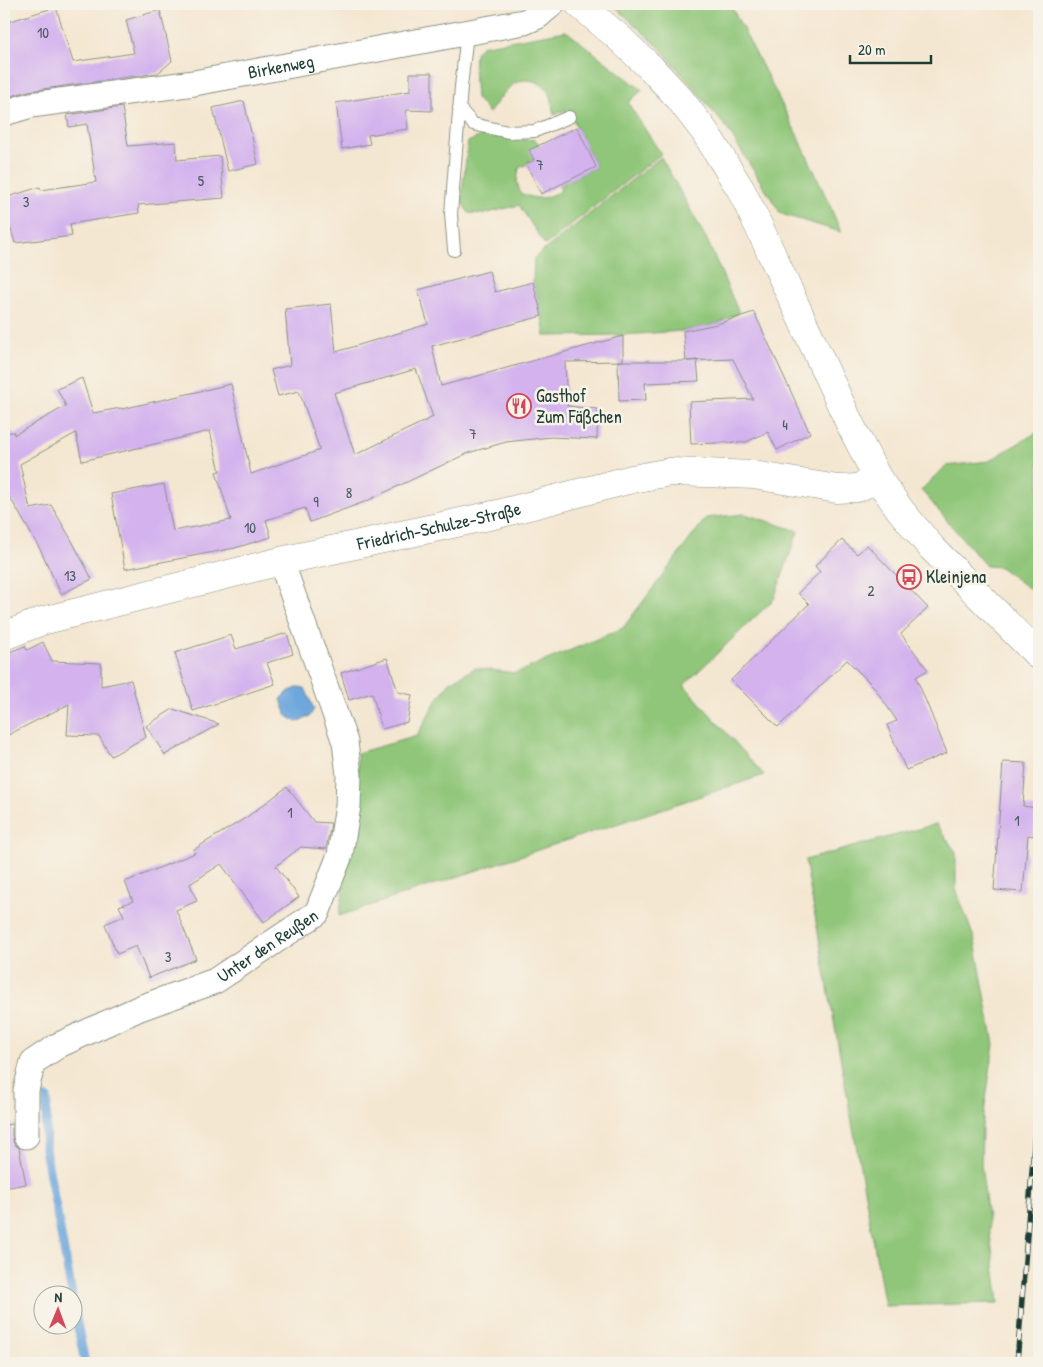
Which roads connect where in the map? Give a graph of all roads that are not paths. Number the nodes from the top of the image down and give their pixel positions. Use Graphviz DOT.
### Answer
graph roads {
  1 [pos="552,4"];
  2 [pos="579,4"];
  3 [pos="467,33"];
  4 [pos="459,108"];
  5 [pos="4,113"];
  6 [pos="569,117"];
  7 [pos="454,250"];
  8 [pos="878,479"];
  9 [pos="281,561"];
  10 [pos="4,636"];
  11 [pos="1039,656"];
  12 [pos="26,1136"];
  1 -- 3 [label="street, Birkenweg"];
  2 -- 8 [label="street"];
  3 -- 4 [label="lane"];
  3 -- 5 [label="street, Birkenweg"];
  4 -- 6 [label="lane"];
  4 -- 7 [label="lane"];
  8 -- 9 [label="street, Friedrich-Schulze-Straße"];
  8 -- 11 [label="street"];
  9 -- 10 [label="street, Friedrich-Schulze-Straße"];
  9 -- 12 [label="street, Unter den Reußen"];
}
